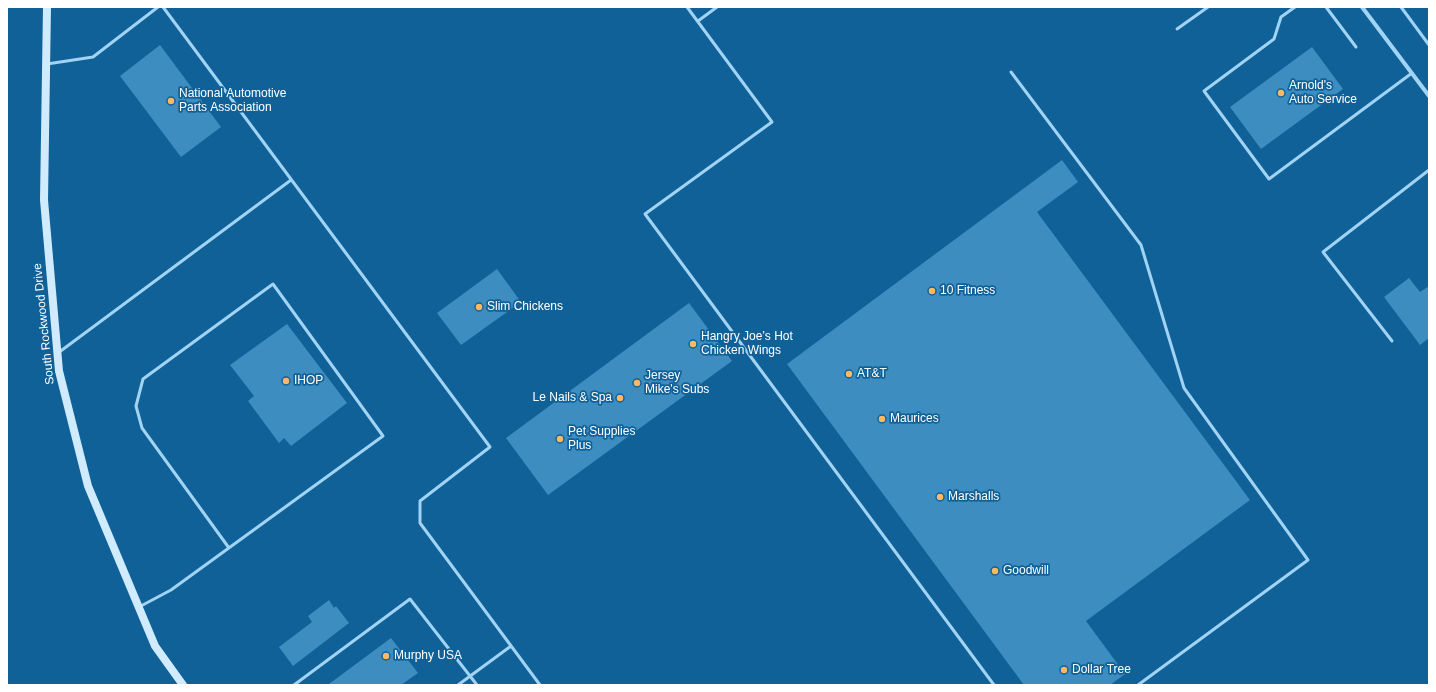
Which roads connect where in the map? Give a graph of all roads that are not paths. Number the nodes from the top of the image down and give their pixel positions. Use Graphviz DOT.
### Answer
graph roads {
  1 [pos="47,7"];
  2 [pos="158,7"];
  3 [pos="163,7"];
  4 [pos="687,7"];
  5 [pos="717,7"];
  6 [pos="1208,7"];
  7 [pos="1295,7"];
  8 [pos="1326,7"];
  9 [pos="1362,7"];
  10 [pos="1401,7"];
  11 [pos="698,21"];
  12 [pos="1177,29"];
  13 [pos="1429,45"];
  14 [pos="1356,47"];
  15 [pos="46,64"];
  16 [pos="1011,72"];
  17 [pos="1412,73"];
  18 [pos="1429,96"];
  19 [pos="1429,170"];
  20 [pos="291,180"];
  21 [pos="1392,341"];
  22 [pos="57,354"];
  23 [pos="229,548"];
  24 [pos="139,607"];
  25 [pos="511,646"];
  26 [pos="470,676"];
  27 [pos="183,685"];
  28 [pos="294,685"];
  29 [pos="458,685"];
  30 [pos="477,685"];
  31 [pos="540,685"];
  32 [pos="994,685"];
  33 [pos="1138,685"];
  1 -- 15 [label="main road, South Rockwood Drive"];
  2 -- 15 [label="lane"];
  3 -- 20 [label="lane"];
  4 -- 11 [label="lane"];
  5 -- 11 [label="lane"];
  6 -- 12 [label="lane"];
  7 -- 17 [label="lane"];
  8 -- 14 [label="lane"];
  9 -- 17 [label="street"];
  10 -- 13 [label="lane"];
  11 -- 32 [label="lane"];
  15 -- 22 [label="main road, South Rockwood Drive"];
  16 -- 33 [label="lane"];
  17 -- 18 [label="street"];
  19 -- 21 [label="lane"];
  20 -- 22 [label="lane"];
  20 -- 25 [label="lane"];
  22 -- 24 [label="main road, South Rockwood Drive"];
  23 -- 23 [label="lane"];
  23 -- 24 [label="lane"];
  24 -- 27 [label="main road, South Rockwood Drive"];
  25 -- 26 [label="lane"];
  25 -- 31 [label="lane"];
  26 -- 28 [label="lane"];
  26 -- 29 [label="lane"];
  26 -- 30 [label="lane"];
}
